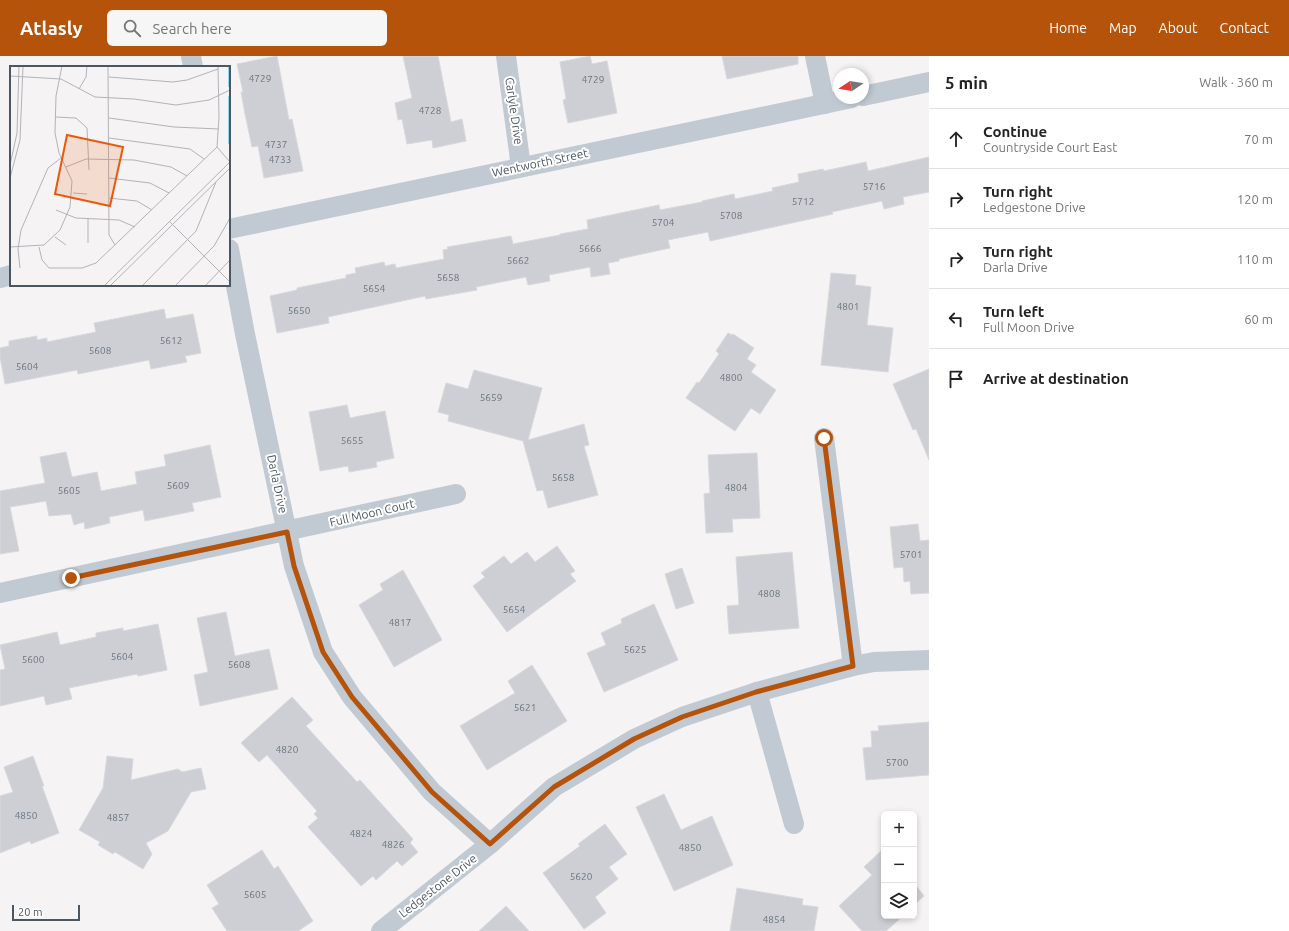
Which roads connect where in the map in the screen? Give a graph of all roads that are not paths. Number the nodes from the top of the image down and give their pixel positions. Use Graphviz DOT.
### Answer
graph roads {
  1 [pos="191,56"];
  2 [pos="506,56"];
  3 [pos="815,56"];
  4 [pos="193,66"];
  5 [pos="929,82"];
  6 [pos="869,95"];
  7 [pos="833,102"];
  8 [pos="825,104"];
  9 [pos="521,166"];
  10 [pos="230,229"];
  11 [pos="230,254"];
  12 [pos="10,275"];
  13 [pos="0,278"];
  14 [pos="824,438"];
  15 [pos="456,494"];
  16 [pos="287,532"];
  17 [pos="0,593"];
  18 [pos="929,660"];
  19 [pos="853,666"];
  20 [pos="756,692"];
  21 [pos="794,824"];
  22 [pos="490,844"];
  23 [pos="381,931"];
  1 -- 4 [label="street"];
  2 -- 9 [label="street, Carlyle Drive"];
  3 -- 8 [label="street"];
  5 -- 6 [label="street"];
  7 -- 8 [label="street, Wentworth Street"];
  8 -- 9 [label="street, Wentworth Street"];
  9 -- 10 [label="street, Wentworth Street"];
  11 -- 16 [label="street, Darla Drive"];
  12 -- 13 [label="street"];
  14 -- 19 [label="street"];
  15 -- 16 [label="street, Full Moon Court"];
  16 -- 17 [label="street, Full Moon Court"];
  16 -- 22 [label="street, Darla Drive"];
  18 -- 19 [label="street, Ledgestone Drive"];
  19 -- 20 [label="street, Ledgestone Drive"];
  20 -- 21 [label="street"];
  20 -- 22 [label="street, Ledgestone Drive"];
  22 -- 23 [label="street, Ledgestone Drive"];
}
